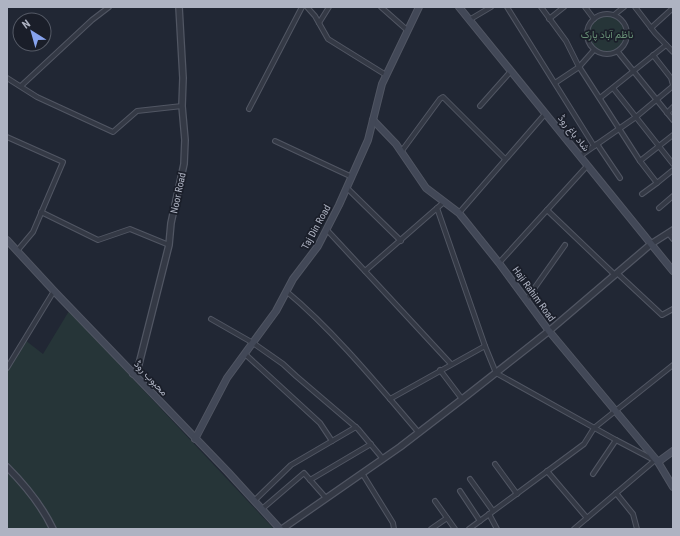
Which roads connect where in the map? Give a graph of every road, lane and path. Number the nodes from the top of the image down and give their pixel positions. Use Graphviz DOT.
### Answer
graph roads {
  1 [pos="109,7"];
  2 [pos="179,7"];
  3 [pos="302,7"];
  4 [pos="307,7"];
  5 [pos="329,7"];
  6 [pos="381,7"];
  7 [pos="419,7"];
  8 [pos="459,7"];
  9 [pos="491,7"];
  10 [pos="507,7"];
  11 [pos="540,7"];
  12 [pos="564,7"];
  13 [pos="585,7"];
  14 [pos="624,7"];
  15 [pos="635,7"];
  16 [pos="673,8"];
  17 [pos="614,15"];
  18 [pos="550,19"];
  19 [pos="594,19"];
  20 [pos="469,20"];
  21 [pos="319,23"];
  22 [pos="650,28"];
  23 [pos="407,30"];
  24 [pos="666,45"];
  25 [pos="594,50"];
  26 [pos="618,52"];
  27 [pos="673,52"];
  28 [pos="653,55"];
  29 [pos="580,67"];
  30 [pos="634,70"];
  31 [pos="511,71"];
  32 [pos="386,75"];
  33 [pos="672,76"];
  34 [pos="7,78"];
  35 [pos="555,83"];
  36 [pos="673,85"];
  37 [pos="21,86"];
  38 [pos="613,88"];
  39 [pos="600,98"];
  40 [pos="657,100"];
  41 [pos="182,106"];
  42 [pos="480,106"];
  43 [pos="673,107"];
  44 [pos="249,109"];
  45 [pos="667,113"];
  46 [pos="545,114"];
  47 [pos="636,117"];
  48 [pos="373,120"];
  49 [pos="673,120"];
  50 [pos="619,129"];
  51 [pos="673,135"];
  52 [pos="7,137"];
  53 [pos="275,141"];
  54 [pos="596,145"];
  55 [pos="659,147"];
  56 [pos="401,152"];
  57 [pos="580,156"];
  58 [pos="505,159"];
  59 [pos="640,161"];
  60 [pos="673,164"];
  61 [pos="587,166"];
  62 [pos="673,170"];
  63 [pos="352,177"];
  64 [pos="620,178"];
  65 [pos="656,183"];
  66 [pos="347,188"];
  67 [pos="642,194"];
  68 [pos="673,196"];
  69 [pos="444,202"];
  70 [pos="437,208"];
  71 [pos="659,208"];
  72 [pos="547,210"];
  73 [pos="41,212"];
  74 [pos="459,213"];
  75 [pos="327,230"];
  76 [pos="670,231"];
  77 [pos="673,239"];
  78 [pos="7,240"];
  79 [pos="401,241"];
  80 [pos="651,244"];
  81 [pos="170,245"];
  82 [pos="565,245"];
  83 [pos="17,251"];
  84 [pos="499,263"];
  85 [pos="365,271"];
  86 [pos="673,271"];
  87 [pos="616,274"];
  88 [pos="54,291"];
  89 [pos="286,291"];
  90 [pos="526,300"];
  91 [pos="673,309"];
  92 [pos="211,319"];
  93 [pos="548,331"];
  94 [pos="253,342"];
  95 [pos="485,346"];
  96 [pos="245,354"];
  97 [pos="450,364"];
  98 [pos="673,365"];
  99 [pos="7,368"];
  100 [pos="440,370"];
  101 [pos="496,373"];
  102 [pos="133,374"];
  103 [pos="390,399"];
  104 [pos="462,399"];
  105 [pos="617,411"];
  106 [pos="356,427"];
  107 [pos="594,428"];
  108 [pos="419,433"];
  109 [pos="195,439"];
  110 [pos="616,440"];
  111 [pos="332,441"];
  112 [pos="371,444"];
  113 [pos="673,451"];
  114 [pos="383,459"];
  115 [pos="656,461"];
  116 [pos="495,464"];
  117 [pos="7,467"];
  118 [pos="547,471"];
  119 [pos="362,473"];
  120 [pos="593,474"];
  121 [pos="470,479"];
  122 [pos="310,480"];
  123 [pos="673,487"];
  124 [pos="460,491"];
  125 [pos="616,493"];
  126 [pos="517,494"];
  127 [pos="326,498"];
  128 [pos="254,501"];
  129 [pos="435,501"];
  130 [pos="262,509"];
  131 [pos="491,513"];
  132 [pos="448,518"];
  133 [pos="587,518"];
  134 [pos="480,521"];
  135 [pos="52,529"];
  136 [pos="281,529"];
  137 [pos="394,529"];
  138 [pos="431,529"];
  139 [pos="455,529"];
  140 [pos="469,529"];
  141 [pos="497,529"];
  142 [pos="574,529"];
  143 [pos="638,529"];
  1 -- 37 [label="street"];
  2 -- 41 [label="street, Noor Road"];
  3 -- 44 [label="street"];
  4 -- 21 [label="street"];
  5 -- 21 [label="street"];
  6 -- 23 [label="street"];
  7 -- 23 [label="main road, Taj Din Road"];
  8 -- 20 [label="main road, شاد باغ روڈ"];
  9 -- 20 [label="street"];
  10 -- 35 [label="street"];
  11 -- 18 [label="street"];
  12 -- 18 [label="street"];
  13 -- 19 [label="street"];
  14 -- 17 [label="street"];
  15 -- 22 [label="street"];
  16 -- 22 [label="street"];
  17 -- 19 [label="street"];
  17 -- 26 [label="street"];
  18 -- 29 [label="street"];
  19 -- 25 [label="street"];
  20 -- 31 [label="main road, شاد باغ روڈ"];
  21 -- 32 [label="street"];
  22 -- 24 [label="street"];
  23 -- 32 [label="main road, Taj Din Road"];
  24 -- 27 [label="street"];
  24 -- 28 [label="street"];
  25 -- 26 [label="street"];
  25 -- 29 [label="street"];
  26 -- 30 [label="street"];
  28 -- 30 [label="street"];
  28 -- 33 [label="street"];
  29 -- 35 [label="street"];
  29 -- 39 [label="street"];
  30 -- 38 [label="street"];
  30 -- 40 [label="street"];
  31 -- 42 [label="street"];
  31 -- 46 [label="main road, شاد باغ روڈ"];
  32 -- 48 [label="main road, Taj Din Road"];
  33 -- 36 [label="street"];
  34 -- 37 [label="street"];
  35 -- 54 [label="street"];
  36 -- 40 [label="street"];
  37 -- 41 [label="street"];
  38 -- 39 [label="street"];
  38 -- 47 [label="street"];
  39 -- 50 [label="street"];
  40 -- 45 [label="street"];
  40 -- 47 [label="street"];
  41 -- 81 [label="street, Noor Road"];
  43 -- 45 [label="street"];
  45 -- 49 [label="street"];
  46 -- 57 [label="main road, شاد باغ روڈ"];
  46 -- 58 [label="street"];
  47 -- 50 [label="street"];
  47 -- 55 [label="street"];
  48 -- 56 [label="main road, Haji Rahim Road"];
  48 -- 63 [label="main road, Taj Din Road"];
  50 -- 54 [label="street"];
  50 -- 59 [label="street"];
  51 -- 55 [label="street"];
  52 -- 73 [label="street"];
  53 -- 63 [label="street"];
  54 -- 57 [label="street"];
  54 -- 64 [label="street"];
  55 -- 59 [label="street"];
  55 -- 60 [label="street"];
  56 -- 58 [label="street"];
  56 -- 69 [label="main road, Haji Rahim Road"];
  57 -- 61 [label="main road, شاد باغ روڈ"];
  58 -- 74 [label="street"];
  59 -- 65 [label="street"];
  61 -- 72 [label="street"];
  61 -- 80 [label="main road, شاد باغ روڈ"];
  62 -- 65 [label="street"];
  63 -- 66 [label="main road, Taj Din Road"];
  65 -- 67 [label="street"];
  66 -- 75 [label="main road, Taj Din Road"];
  66 -- 79 [label="street"];
  68 -- 71 [label="street"];
  69 -- 70 [label="street"];
  69 -- 74 [label="main road, Haji Rahim Road"];
  70 -- 79 [label="street"];
  70 -- 95 [label="street"];
  72 -- 84 [label="street"];
  72 -- 87 [label="street"];
  73 -- 81 [label="street"];
  73 -- 83 [label="street"];
  74 -- 84 [label="main road, Haji Rahim Road"];
  75 -- 85 [label="street"];
  75 -- 89 [label="main road, Taj Din Road"];
  76 -- 77 [label="street"];
  76 -- 80 [label="street"];
  78 -- 83 [label="main road, محبوب روڈ"];
  79 -- 85 [label="street"];
  80 -- 86 [label="main road, شاد باغ روڈ"];
  80 -- 87 [label="street"];
  81 -- 102 [label="street, Noor Road"];
  82 -- 90 [label="street"];
  83 -- 88 [label="main road, محبوب روڈ"];
  84 -- 90 [label="main road, Haji Rahim Road"];
  85 -- 97 [label="street"];
  87 -- 91 [label="street"];
  87 -- 93 [label="street"];
  88 -- 99 [label="street"];
  88 -- 102 [label="main road, محبوب روڈ"];
  89 -- 94 [label="main road, Taj Din Road"];
  89 -- 103 [label="street"];
  90 -- 93 [label="main road, Haji Rahim Road"];
  92 -- 94 [label="street"];
  93 -- 101 [label="street"];
  93 -- 105 [label="main road, Haji Rahim Road"];
  94 -- 96 [label="main road, Taj Din Road"];
  94 -- 106 [label="street"];
  95 -- 97 [label="street"];
  95 -- 101 [label="street"];
  96 -- 109 [label="main road, Taj Din Road"];
  96 -- 111 [label="street"];
  97 -- 100 [label="street"];
  98 -- 105 [label="street"];
  100 -- 103 [label="street"];
  100 -- 104 [label="street"];
  101 -- 104 [label="street"];
  101 -- 107 [label="street"];
  102 -- 109 [label="main road, محبوب روڈ"];
  103 -- 108 [label="street"];
  104 -- 108 [label="street"];
  105 -- 107 [label="street"];
  105 -- 115 [label="main road, Haji Rahim Road"];
  106 -- 111 [label="street"];
  106 -- 112 [label="street"];
  107 -- 110 [label="street"];
  107 -- 118 [label="street"];
  108 -- 114 [label="street"];
  109 -- 128 [label="main road, محبوب روڈ"];
  110 -- 115 [label="street"];
  110 -- 120 [label="street"];
  111 -- 128 [label="street"];
  112 -- 114 [label="street"];
  112 -- 122 [label="street"];
  113 -- 115 [label="main road"];
  114 -- 119 [label="street"];
  115 -- 123 [label="main road, Haji Rahim Road"];
  115 -- 125 [label="street"];
  116 -- 126 [label="street"];
  117 -- 135 [label="street"];
  118 -- 126 [label="street"];
  118 -- 133 [label="street"];
  119 -- 127 [label="street"];
  119 -- 137 [label="street"];
  121 -- 131 [label="street"];
  122 -- 127 [label="street"];
  122 -- 130 [label="street"];
  124 -- 134 [label="street"];
  125 -- 133 [label="street"];
  125 -- 143 [label="street"];
  126 -- 131 [label="street"];
  127 -- 136 [label="street"];
  128 -- 130 [label="main road, محبوب روڈ"];
  129 -- 132 [label="street"];
  130 -- 136 [label="main road, محبوب روڈ"];
  131 -- 134 [label="street"];
  131 -- 141 [label="street"];
  132 -- 138 [label="street"];
  132 -- 139 [label="street"];
  133 -- 142 [label="street"];
  134 -- 140 [label="street"];
}
